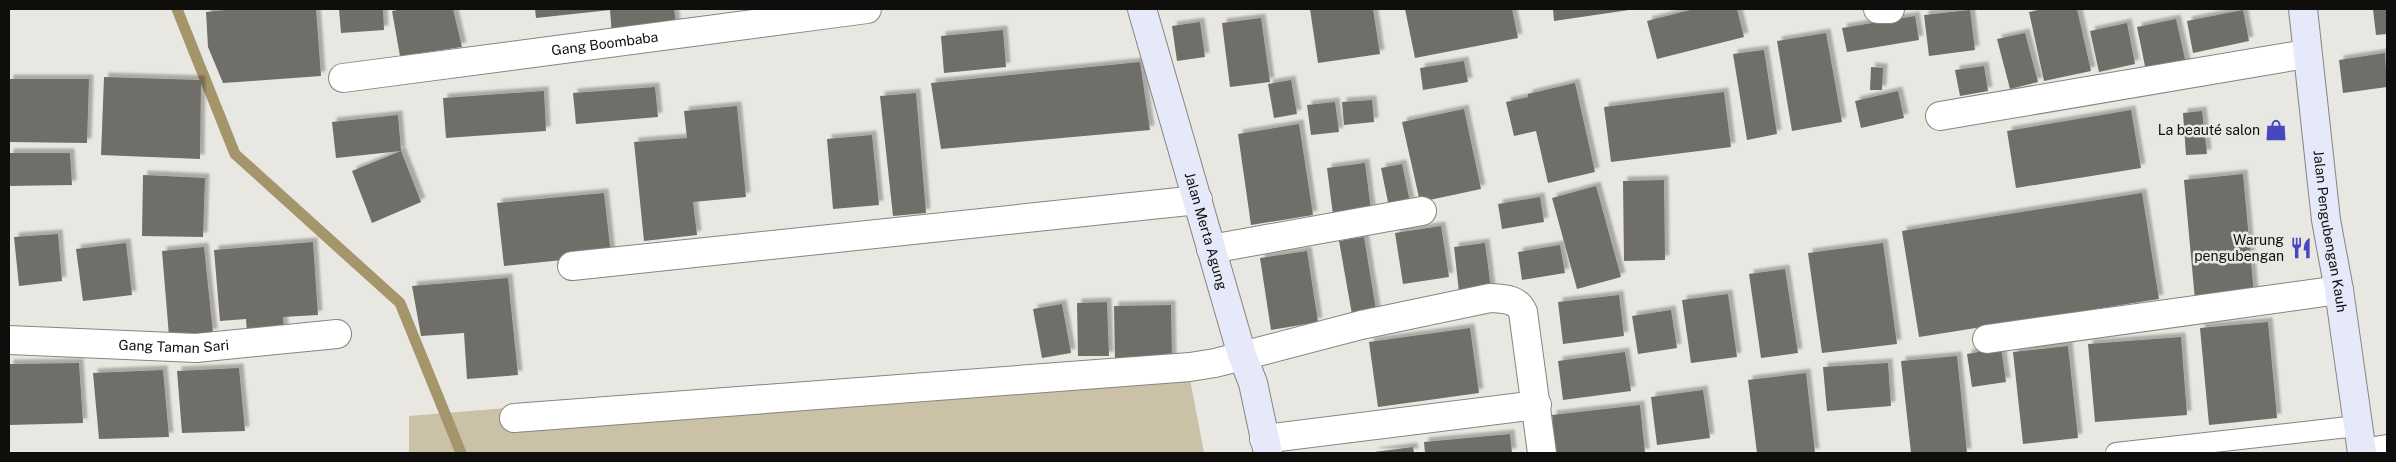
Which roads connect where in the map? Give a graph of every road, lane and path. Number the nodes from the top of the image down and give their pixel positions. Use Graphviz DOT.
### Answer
graph roads {
  1 [pos="867,9"];
  2 [pos="1142,9"];
  3 [pos="1878,9"];
  4 [pos="1890,9"];
  5 [pos="2303,9"];
  6 [pos="2306,54"];
  7 [pos="343,78"];
  8 [pos="1940,116"];
  9 [pos="1198,200"];
  10 [pos="1422,211"];
  11 [pos="1211,250"];
  12 [pos="572,266"];
  13 [pos="2339,290"];
  14 [pos="338,334"];
  15 [pos="1987,339"];
  16 [pos="9,340"];
  17 [pos="1242,355"];
  18 [pos="1536,405"];
  19 [pos="514,418"];
  20 [pos="2358,426"];
  21 [pos="1266,446"];
  22 [pos="2387,449"];
  23 [pos="1542,453"];
  24 [pos="2116,453"];
  25 [pos="2362,453"];
  1 -- 7 [label="street, Gang Boombaba"];
  2 -- 9 [label="street, Jalan Merta Agung"];
  3 -- 4 [label="street"];
  5 -- 6 [label="street, Jalan Pengubengan Kauh"];
  6 -- 8 [label="street"];
  6 -- 13 [label="street, Jalan Pengubengan Kauh"];
  9 -- 11 [label="street, Jalan Merta Agung"];
  9 -- 12 [label="street"];
  10 -- 11 [label="street"];
  11 -- 17 [label="street, Jalan Merta Agung"];
  13 -- 15 [label="street"];
  13 -- 20 [label="street, Jalan Pengubengan Kauh"];
  14 -- 16 [label="street, Gang Taman Sari"];
  17 -- 18 [label="street"];
  17 -- 19 [label="street"];
  17 -- 21 [label="street, Jalan Merta Agung"];
  18 -- 21 [label="street"];
  18 -- 23 [label="street"];
  20 -- 24 [label="lane"];
  20 -- 25 [label="street, Jalan Pengubengan Kauh"];
  22 -- 25 [label="street"];
}
